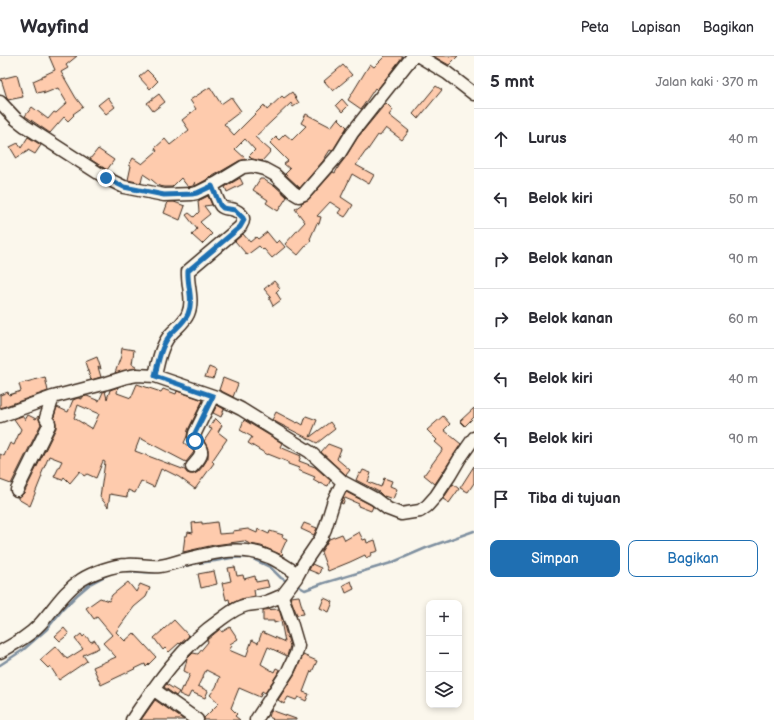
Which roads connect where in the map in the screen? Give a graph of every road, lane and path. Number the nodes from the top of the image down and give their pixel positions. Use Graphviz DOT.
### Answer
graph roads {
  1 [pos="413,56"];
  2 [pos="419,56"];
  3 [pos="474,94"];
  4 [pos="2,107"];
  5 [pos="212,186"];
  6 [pos="155,376"];
  7 [pos="213,396"];
  8 [pos="53,397"];
  9 [pos="0,416"];
  10 [pos="473,440"];
  11 [pos="192,467"];
  12 [pos="343,482"];
  13 [pos="18,490"];
  14 [pos="297,576"];
  15 [pos="284,594"];
  16 [pos="0,652"];
  17 [pos="153,689"];
  18 [pos="132,720"];
  19 [pos="197,720"];
  20 [pos="256,720"];
  1 -- 5 [label="street"];
  2 -- 3 [label="street"];
  4 -- 5 [label="street"];
  5 -- 6 [label="street"];
  6 -- 7 [label="street"];
  6 -- 8 [label="street"];
  7 -- 11 [label="street"];
  7 -- 12 [label="street"];
  8 -- 9 [label="street"];
  8 -- 13 [label="street"];
  10 -- 12 [label="street"];
  12 -- 14 [label="street"];
  14 -- 15 [label="street"];
  14 -- 16 [label="street"];
  15 -- 17 [label="street"];
  15 -- 20 [label="street"];
  17 -- 18 [label="street"];
  17 -- 19 [label="street"];
}
